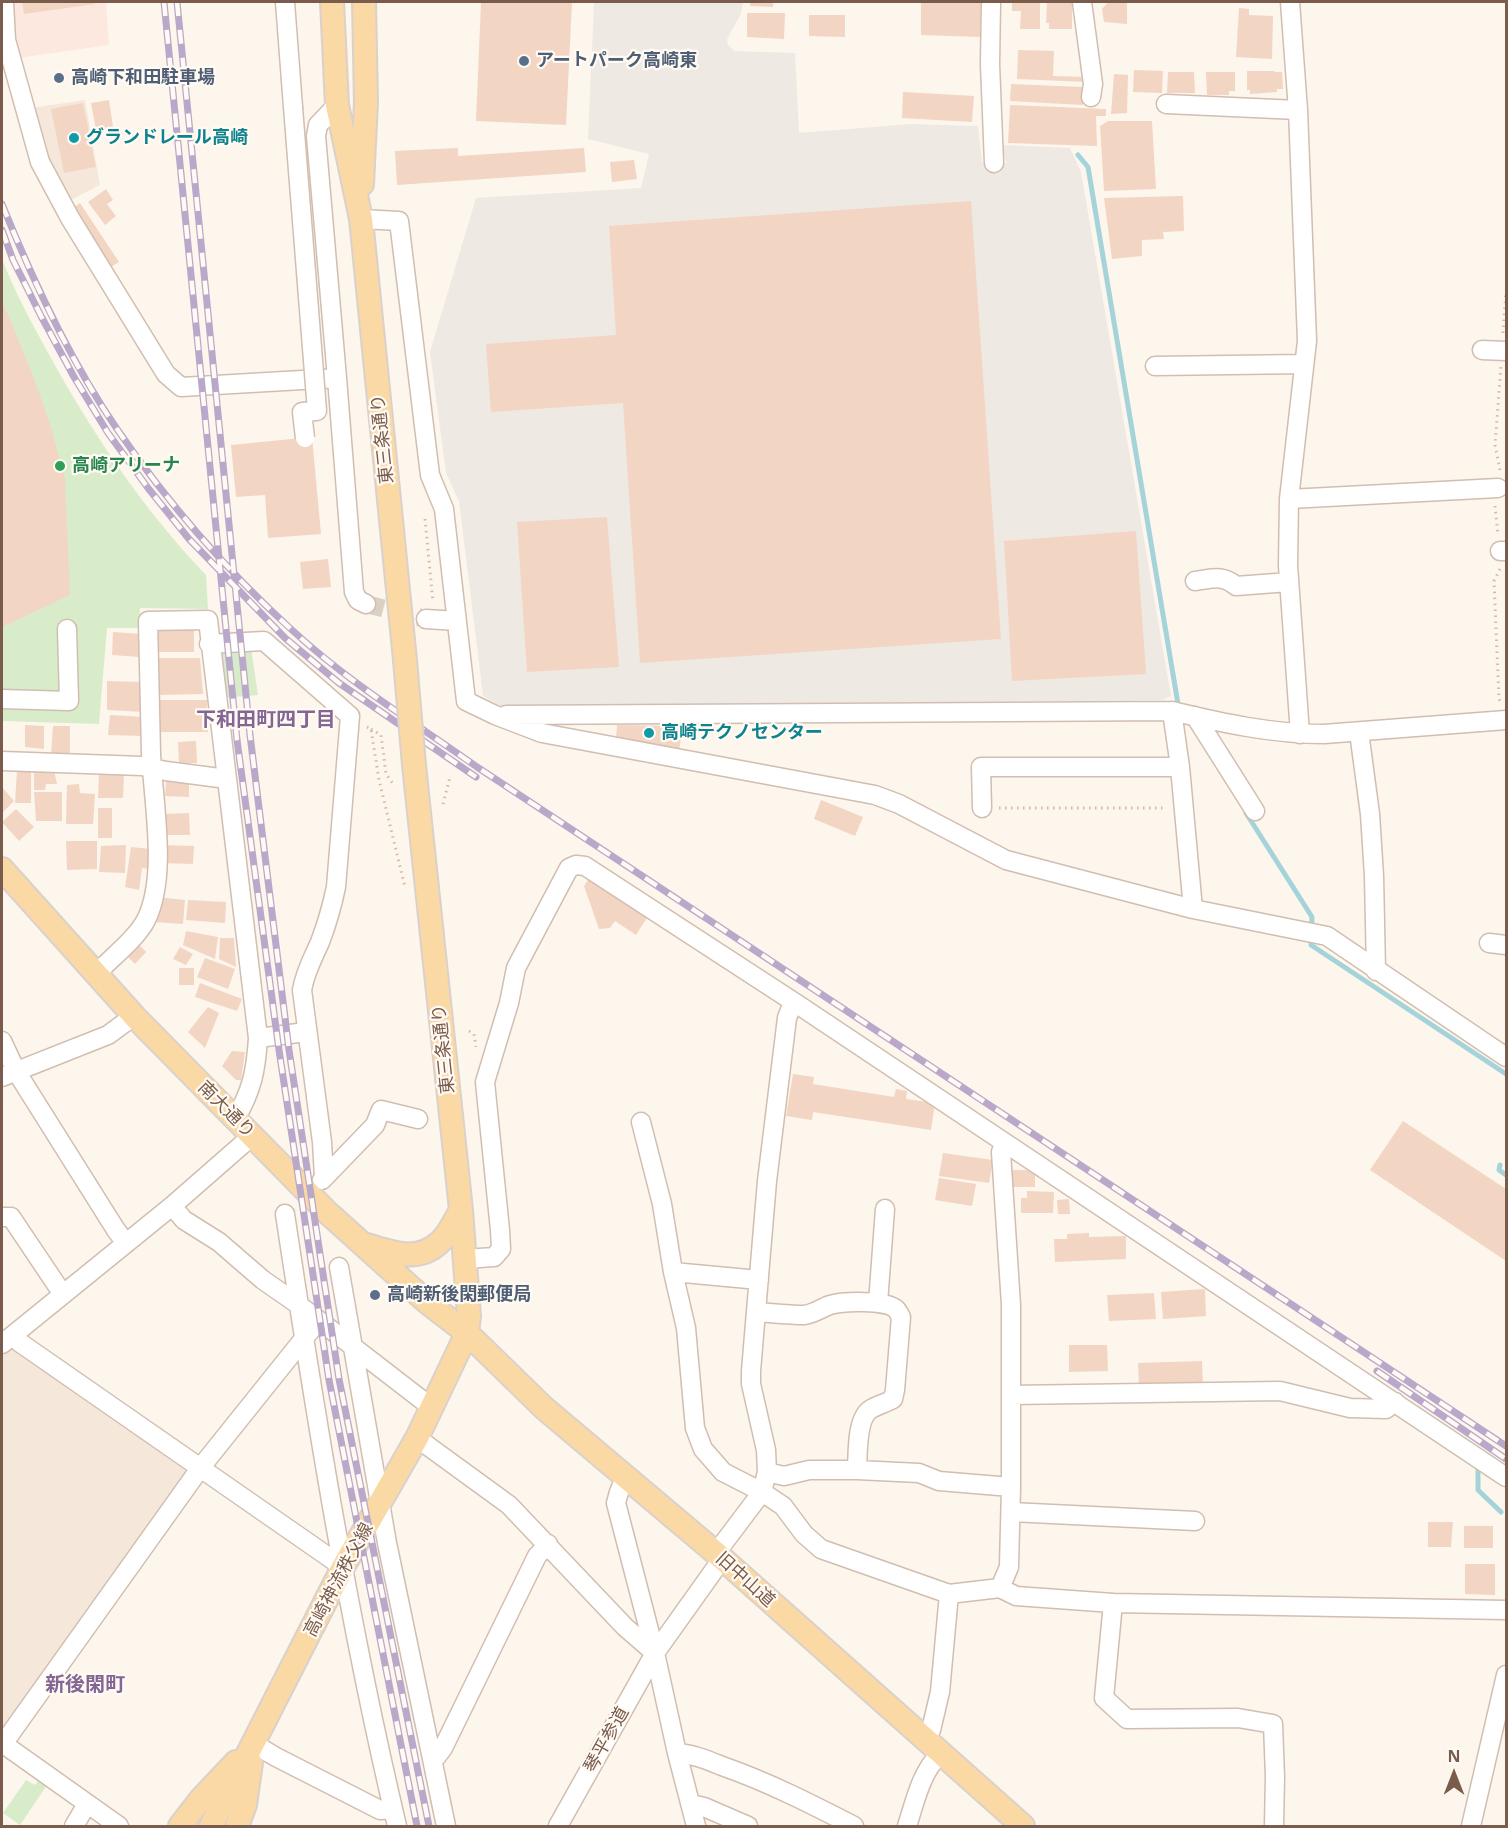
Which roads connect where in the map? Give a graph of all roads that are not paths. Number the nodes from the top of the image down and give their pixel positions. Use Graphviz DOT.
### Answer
graph roads {
  1 [pos="4,2"];
  2 [pos="285,2"];
  3 [pos="332,2"];
  4 [pos="364,2"];
  5 [pos="991,2"];
  6 [pos="1082,2"];
  7 [pos="1290,2"];
  8 [pos="1091,97"];
  9 [pos="1166,104"];
  10 [pos="337,105"];
  11 [pos="1298,110"];
  12 [pos="994,163"];
  13 [pos="361,219"];
  14 [pos="1482,350"];
  15 [pos="1506,351"];
  16 [pos="1304,364"];
  17 [pos="1155,366"];
  18 [pos="337,378"];
  19 [pos="305,438"];
  20 [pos="1498,488"];
  21 [pos="1289,500"];
  22 [pos="1195,581"];
  23 [pos="1289,582"];
  24 [pos="366,604"];
  25 [pos="430,619"];
  26 [pos="457,621"];
  27 [pos="67,629"];
  28 [pos="209,644"];
  29 [pos="2,699"];
  30 [pos="1172,711"];
  31 [pos="495,715"];
  32 [pos="1505,715"];
  33 [pos="1195,716"];
  34 [pos="1359,732"];
  35 [pos="1300,734"];
  36 [pos="2,761"];
  37 [pos="1180,767"];
  38 [pos="153,768"];
  39 [pos="227,779"];
  40 [pos="982,808"];
  41 [pos="1255,811"];
  42 [pos="2,869"];
  43 [pos="1193,909"];
  44 [pos="1376,971"];
  45 [pos="96,974"];
  46 [pos="797,1004"];
  47 [pos="134,1016"];
  48 [pos="306,1032"];
  49 [pos="258,1038"];
  50 [pos="2,1041"];
  51 [pos="1506,1058"];
  52 [pos="9,1074"];
  53 [pos="235,1119"];
  54 [pos="418,1119"];
  55 [pos="640,1122"];
  56 [pos="252,1136"];
  57 [pos="1004,1143"];
  58 [pos="324,1177"];
  59 [pos="310,1194"];
  60 [pos="172,1206"];
  61 [pos="885,1209"];
  62 [pos="461,1210"];
  63 [pos="285,1214"];
  64 [pos="2,1217"];
  65 [pos="125,1242"];
  66 [pos="360,1243"];
  67 [pos="465,1259"];
  68 [pos="339,1268"];
  69 [pos="673,1272"];
  70 [pos="759,1280"];
  71 [pos="62,1293"];
  72 [pos="878,1303"];
  73 [pos="299,1305"];
  74 [pos="756,1312"];
  75 [pos="318,1321"];
  76 [pos="467,1333"];
  77 [pos="9,1338"];
  78 [pos="304,1340"];
  79 [pos="353,1347"];
  80 [pos="1011,1395"];
  81 [pos="1395,1402"];
  82 [pos="431,1407"];
  83 [pos="417,1438"];
  84 [pos="201,1467"];
  85 [pos="857,1470"];
  86 [pos="767,1472"];
  87 [pos="1506,1476"];
  88 [pos="625,1478"];
  89 [pos="1011,1487"];
  90 [pos="762,1492"];
  91 [pos="380,1504"];
  92 [pos="1011,1512"];
  93 [pos="1195,1521"];
  94 [pos="548,1544"];
  95 [pos="719,1556"];
  96 [pos="343,1567"];
  97 [pos="1000,1588"];
  98 [pos="950,1594"];
  99 [pos="1113,1603"];
  100 [pos="1506,1610"];
  101 [pos="655,1653"];
  102 [pos="1506,1676"];
  103 [pos="2,1744"];
  104 [pos="254,1744"];
  105 [pos="932,1746"];
  106 [pos="677,1753"];
  107 [pos="432,1759"];
  108 [pos="87,1804"];
  109 [pos="691,1804"];
  110 [pos="395,1818"];
  111 [pos="74,1827"];
  112 [pos="119,1827"];
  113 [pos="180,1827"];
  114 [pos="211,1827"];
  115 [pos="237,1827"];
  116 [pos="446,1827"];
  117 [pos="558,1827"];
  118 [pos="696,1827"];
  119 [pos="748,1827"];
  120 [pos="854,1827"];
  121 [pos="907,1827"];
  122 [pos="1023,1827"];
  123 [pos="1274,1827"];
  124 [pos="1471,1827"];
  1 -- 18 [label="street"];
  2 -- 19 [label="street, bridge"];
  3 -- 10 [label="main road, 東三条通り"];
  4 -- 13 [label="main road, 東三条通り"];
  5 -- 12 [label="street"];
  6 -- 8 [label="street"];
  7 -- 11 [label="street"];
  9 -- 11 [label="street"];
  10 -- 13 [label="main road, 東三条通り"];
  10 -- 18 [label="street"];
  11 -- 16 [label="street"];
  13 -- 26 [label="street"];
  13 -- 62 [label="main road, 東三条通り, bridge"];
  14 -- 15 [label="street"];
  16 -- 17 [label="street"];
  16 -- 21 [label="street"];
  18 -- 24 [label="street"];
  20 -- 21 [label="street"];
  21 -- 23 [label="street"];
  22 -- 23 [label="street"];
  23 -- 35 [label="street"];
  25 -- 26 [label="street"];
  26 -- 31 [label="street"];
  27 -- 29 [label="street"];
  28 -- 38 [label="street"];
  28 -- 39 [label="street"];
  28 -- 48 [label="street"];
  30 -- 31 [label="street"];
  30 -- 33 [label="street"];
  30 -- 37 [label="street"];
  31 -- 43 [label="street"];
  32 -- 34 [label="street"];
  33 -- 35 [label="street"];
  33 -- 41 [label="street"];
  34 -- 35 [label="street"];
  34 -- 44 [label="street"];
  36 -- 38 [label="street"];
  37 -- 40 [label="street"];
  37 -- 43 [label="street"];
  38 -- 39 [label="street"];
  38 -- 45 [label="street"];
  39 -- 49 [label="street"];
  42 -- 45 [label="main road, 南大通り"];
  43 -- 44 [label="street"];
  44 -- 51 [label="street"];
  45 -- 47 [label="main road, 南大通り"];
  46 -- 57 [label="street"];
  46 -- 67 [label="street"];
  46 -- 70 [label="street"];
  47 -- 52 [label="street"];
  47 -- 53 [label="main road, 南大通り"];
  48 -- 49 [label="street"];
  48 -- 58 [label="street"];
  49 -- 53 [label="street"];
  50 -- 52 [label="street"];
  52 -- 65 [label="street"];
  53 -- 56 [label="main road, 南大通り"];
  54 -- 58 [label="street"];
  55 -- 69 [label="street"];
  56 -- 59 [label="main road, 南大通り"];
  56 -- 60 [label="street"];
  57 -- 80 [label="street"];
  57 -- 81 [label="street"];
  58 -- 59 [label="street"];
  59 -- 66 [label="main road, 南大通り"];
  60 -- 65 [label="street"];
  60 -- 73 [label="street"];
  61 -- 72 [label="street"];
  62 -- 66 [label="main road"];
  62 -- 67 [label="main road, 東三条通り"];
  63 -- 73 [label="street"];
  64 -- 71 [label="street"];
  65 -- 71 [label="street"];
  66 -- 76 [label="main road, 南大通り"];
  67 -- 76 [label="main road, 東三条通り"];
  68 -- 79 [label="street"];
  69 -- 70 [label="street"];
  69 -- 90 [label="street"];
  70 -- 74 [label="street"];
  71 -- 77 [label="street"];
  72 -- 74 [label="street"];
  72 -- 85 [label="street"];
  73 -- 75 [label="street"];
  73 -- 78 [label="street"];
  74 -- 86 [label="street"];
  75 -- 78 [label="street"];
  75 -- 79 [label="street"];
  76 -- 82 [label="main road, 高崎神流秩父線"];
  76 -- 88 [label="main road, 旧中山道"];
  77 -- 84 [label="street"];
  78 -- 84 [label="street"];
  78 -- 96 [label="street"];
  79 -- 82 [label="street"];
  79 -- 91 [label="street"];
  80 -- 81 [label="street"];
  80 -- 89 [label="street"];
  81 -- 87 [label="street"];
  82 -- 83 [label="main road, 高崎神流秩父線"];
  83 -- 91 [label="main road, 高崎神流秩父線"];
  83 -- 94 [label="street"];
  84 -- 96 [label="street"];
  84 -- 103 [label="street"];
  85 -- 86 [label="street"];
  85 -- 89 [label="street"];
  86 -- 90 [label="street"];
  88 -- 95 [label="main road, 旧中山道"];
  88 -- 101 [label="street"];
  89 -- 92 [label="street"];
  90 -- 95 [label="street, 琴平参道"];
  90 -- 98 [label="street"];
  91 -- 96 [label="main road, 高崎神流秩父線"];
  91 -- 107 [label="street"];
  92 -- 93 [label="street"];
  92 -- 97 [label="street"];
  94 -- 101 [label="street"];
  94 -- 107 [label="street"];
  95 -- 101 [label="street, 琴平参道"];
  95 -- 105 [label="main road, 旧中山道"];
  96 -- 104 [label="main road, 高崎神流秩父線"];
  96 -- 110 [label="street"];
  97 -- 98 [label="street"];
  97 -- 99 [label="street"];
  98 -- 105 [label="street"];
  99 -- 100 [label="street"];
  99 -- 123 [label="street"];
  101 -- 106 [label="street"];
  101 -- 117 [label="street, 琴平参道"];
  102 -- 124 [label="street"];
  103 -- 108 [label="street"];
  104 -- 110 [label="street"];
  104 -- 113 [label="main road"];
  104 -- 114 [label="main road, 高崎神流秩父線"];
  104 -- 115 [label="main road"];
  105 -- 121 [label="street"];
  105 -- 122 [label="main road, 旧中山道"];
  106 -- 109 [label="street"];
  106 -- 120 [label="street"];
  107 -- 116 [label="street"];
  108 -- 111 [label="street"];
  108 -- 112 [label="street"];
  109 -- 118 [label="street"];
  109 -- 119 [label="street"];
}
